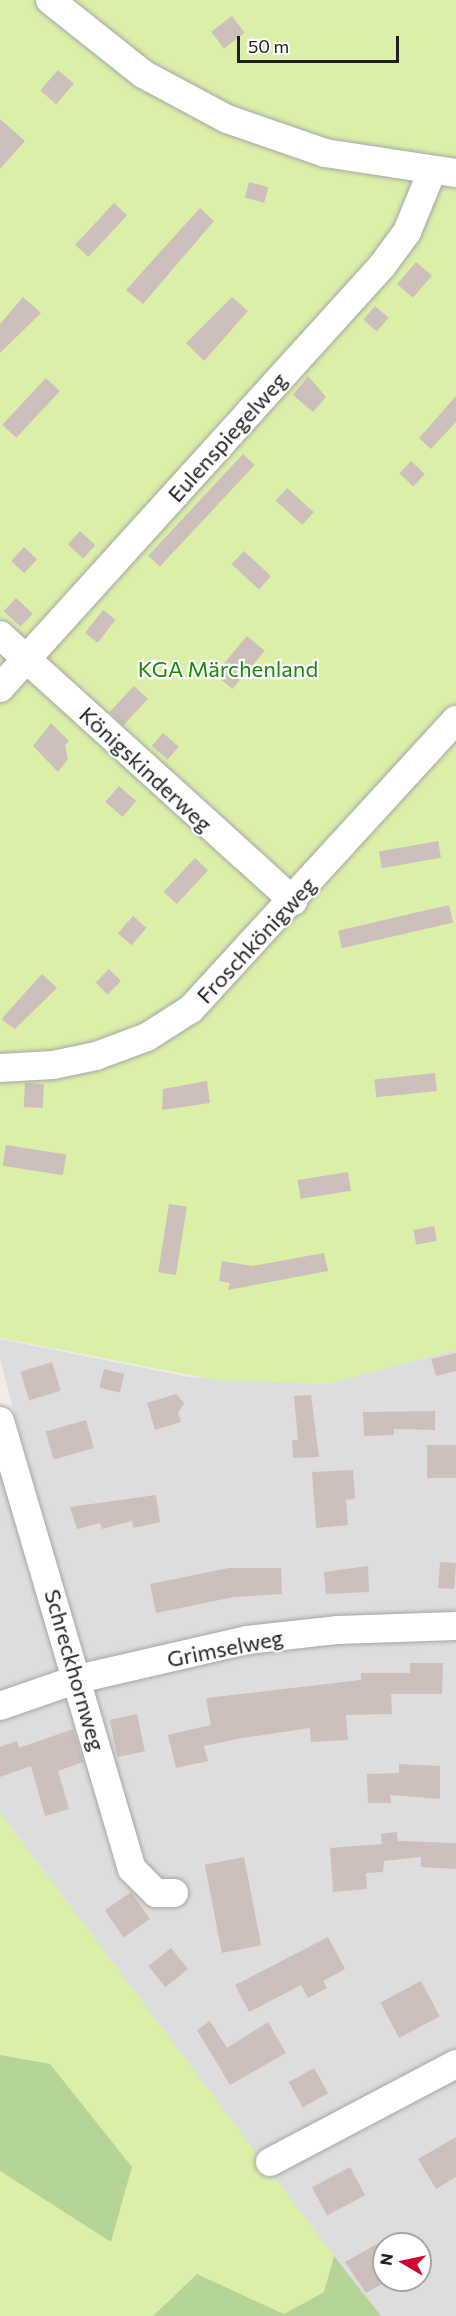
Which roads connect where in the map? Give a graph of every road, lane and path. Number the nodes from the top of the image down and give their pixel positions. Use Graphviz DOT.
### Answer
graph roads {
  1 [pos="50,0"];
  2 [pos="444,172"];
  3 [pos="0,635"];
  4 [pos="27,658"];
  5 [pos="0,688"];
  6 [pos="456,720"];
  7 [pos="292,901"];
  8 [pos="0,1068"];
  9 [pos="0,1421"];
  10 [pos="456,1626"];
  11 [pos="78,1679"];
  12 [pos="0,1706"];
  13 [pos="174,1893"];
  14 [pos="456,2064"];
  15 [pos="270,2162"];
  1 -- 2 [label="street"];
  2 -- 4 [label="street, Eulenspiegelweg"];
  3 -- 4 [label="street, Königskinderweg"];
  4 -- 5 [label="street, Eulenspiegelweg"];
  4 -- 7 [label="street, Königskinderweg"];
  6 -- 7 [label="street, Froschkönigweg"];
  7 -- 8 [label="street, Froschkönigweg"];
  9 -- 11 [label="street, Schreckhornweg"];
  10 -- 11 [label="street, Grimselweg"];
  11 -- 12 [label="street, Grimselweg"];
  11 -- 13 [label="street, Schreckhornweg"];
  14 -- 15 [label="street"];
}
